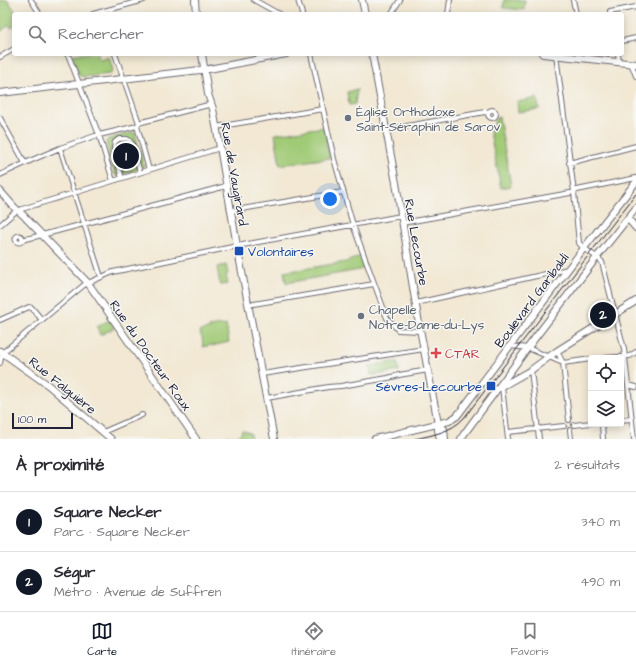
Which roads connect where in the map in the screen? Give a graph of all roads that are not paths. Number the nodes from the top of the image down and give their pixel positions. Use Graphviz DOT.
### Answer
graph roads {
  1 [pos="31,0"];
  2 [pos="144,0"];
  3 [pos="195,0"];
  4 [pos="254,0"];
  5 [pos="298,0"];
  6 [pos="362,0"];
  7 [pos="400,0"];
  8 [pos="450,0"];
  9 [pos="573,0"];
  10 [pos="636,7"];
  11 [pos="39,12"];
  12 [pos="103,12"];
  13 [pos="196,12"];
  14 [pos="275,12"];
  15 [pos="301,12"];
  16 [pos="365,12"];
  17 [pos="392,12"];
  18 [pos="448,12"];
  19 [pos="576,12"];
  20 [pos="615,12"];
  21 [pos="636,38"];
  22 [pos="624,41"];
  23 [pos="12,50"];
  24 [pos="68,56"];
  25 [pos="116,56"];
  26 [pos="202,56"];
  27 [pos="275,56"];
  28 [pos="311,56"];
  29 [pos="372,56"];
  30 [pos="556,56"];
  31 [pos="577,56"];
  32 [pos="618,56"];
  33 [pos="0,57"];
  34 [pos="619,62"];
  35 [pos="634,64"];
  36 [pos="204,69"];
  37 [pos="636,76"];
  38 [pos="123,79"];
  39 [pos="79,84"];
  40 [pos="0,93"];
  41 [pos="212,104"];
  42 [pos="323,109"];
  43 [pos="488,113"];
  44 [pos="0,118"];
  45 [pos="138,124"];
  46 [pos="216,127"];
  47 [pos="385,130"];
  48 [pos="99,135"];
  49 [pos="636,146"];
  50 [pos="60,148"];
  51 [pos="220,148"];
  52 [pos="25,162"];
  53 [pos="569,163"];
  54 [pos="139,169"];
  55 [pos="149,170"];
  56 [pos="0,175"];
  57 [pos="121,175"];
  58 [pos="636,178"];
  59 [pos="112,181"];
  60 [pos="636,182"];
  61 [pos="226,186"];
  62 [pos="0,191"];
  63 [pos="74,192"];
  64 [pos="343,192"];
  65 [pos="574,192"];
  66 [pos="636,208"];
  67 [pos="18,210"];
  68 [pos="230,211"];
  69 [pos="401,216"];
  70 [pos="628,219"];
  71 [pos="402,223"];
  72 [pos="84,224"];
  73 [pos="0,225"];
  74 [pos="353,225"];
  75 [pos="635,226"];
  76 [pos="42,235"];
  77 [pos="22,240"];
  78 [pos="237,246"];
  79 [pos="584,248"];
  80 [pos="597,257"];
  81 [pos="569,268"];
  82 [pos="101,277"];
  83 [pos="88,283"];
  84 [pos="374,284"];
  85 [pos="636,301"];
  86 [pos="416,303"];
  87 [pos="248,305"];
  88 [pos="615,313"];
  89 [pos="0,320"];
  90 [pos="42,320"];
  91 [pos="420,331"];
  92 [pos="510,346"];
  93 [pos="528,348"];
  94 [pos="424,349"];
  95 [pos="556,351"];
  96 [pos="1,352"];
  97 [pos="636,352"];
  98 [pos="625,356"];
  99 [pos="548,357"];
  100 [pos="588,360"];
  101 [pos="563,362"];
  102 [pos="0,363"];
  103 [pos="428,370"];
  104 [pos="531,370"];
  105 [pos="262,374"];
  106 [pos="628,385"];
  107 [pos="636,387"];
  108 [pos="500,388"];
  109 [pos="267,398"];
  110 [pos="142,415"];
  111 [pos="631,419"];
  112 [pos="569,420"];
  113 [pos="624,420"];
  114 [pos="588,423"];
  115 [pos="438,424"];
  116 [pos="574,425"];
  117 [pos="564,426"];
  118 [pos="602,427"];
  119 [pos="538,429"];
  120 [pos="570,430"];
  121 [pos="104,432"];
  122 [pos="508,432"];
  123 [pos="111,439"];
  124 [pos="196,439"];
  125 [pos="274,439"];
  126 [pos="375,439"];
  127 [pos="440,439"];
  128 [pos="445,439"];
  129 [pos="461,439"];
  130 [pos="508,439"];
  131 [pos="539,439"];
  132 [pos="571,439"];
  133 [pos="603,439"];
  134 [pos="634,439"];
  1 -- 11 [label="street"];
  2 -- 12 [label="street"];
  3 -- 13 [label="main road"];
  4 -- 14 [label="street"];
  5 -- 15 [label="street"];
  6 -- 16 [label="main road"];
  7 -- 17 [label="street"];
  8 -- 18 [label="street"];
  9 -- 19 [label="street"];
  10 -- 20 [label="street"];
  21 -- 22 [label="street"];
  23 -- 33 [label="street"];
  24 -- 39 [label="street"];
  25 -- 38 [label="street"];
  26 -- 36 [label="main road, Rue de Vaugirard"];
  27 -- 36 [label="main road"];
  28 -- 42 [label="street"];
  29 -- 47 [label="main road, Rue Lecourbe"];
  30 -- 53 [label="street"];
  31 -- 34 [label="main road"];
  32 -- 34 [label="street"];
  34 -- 35 [label="main road"];
  35 -- 37 [label="street"];
  36 -- 38 [label="main road"];
  36 -- 41 [label="main road, Rue de Vaugirard"];
  38 -- 39 [label="main road"];
  38 -- 45 [label="street"];
  39 -- 40 [label="main road"];
  39 -- 48 [label="street"];
  41 -- 45 [label="street"];
  41 -- 46 [label="main road, Rue de Vaugirard"];
  42 -- 46 [label="street"];
  42 -- 64 [label="street"];
  43 -- 47 [label="street"];
  44 -- 52 [label="street"];
  45 -- 48 [label="street"];
  45 -- 55 [label="street"];
  46 -- 51 [label="main road, Rue de Vaugirard"];
  47 -- 69 [label="main road, Rue Lecourbe"];
  48 -- 50 [label="street"];
  48 -- 59 [label="street"];
  49 -- 53 [label="street"];
  50 -- 52 [label="street"];
  50 -- 63 [label="street"];
  51 -- 55 [label="street"];
  51 -- 61 [label="main road, Rue de Vaugirard"];
  52 -- 56 [label="street"];
  53 -- 65 [label="street"];
  54 -- 57 [label="street"];
  55 -- 59 [label="street"];
  58 -- 65 [label="street"];
  59 -- 63 [label="street"];
  60 -- 79 [label="main road, Boulevard Garibaldi"];
  61 -- 68 [label="main road, Rue de Vaugirard"];
  61 -- 72 [label="street"];
  62 -- 67 [label="main road, Rue du Docteur Roux"];
  63 -- 67 [label="street"];
  63 -- 72 [label="street"];
  64 -- 68 [label="street"];
  64 -- 74 [label="street"];
  65 -- 71 [label="street"];
  65 -- 79 [label="street"];
  66 -- 70 [label="main road, Boulevard Garibaldi"];
  67 -- 73 [label="street"];
  67 -- 76 [label="main road, Rue du Docteur Roux"];
  68 -- 78 [label="main road, Rue de Vaugirard"];
  69 -- 71 [label="main road, Rue Lecourbe"];
  69 -- 74 [label="street"];
  70 -- 75 [label="main road"];
  70 -- 80 [label="main road, Boulevard Garibaldi"];
  71 -- 86 [label="main road, Rue Lecourbe"];
  72 -- 76 [label="street"];
  72 -- 82 [label="street"];
  74 -- 78 [label="street"];
  74 -- 84 [label="street"];
  76 -- 77 [label="street"];
  76 -- 83 [label="main road, Rue du Docteur Roux"];
  78 -- 82 [label="street"];
  78 -- 87 [label="main road, Rue de Vaugirard"];
  79 -- 80 [label="street"];
  79 -- 81 [label="main road, Boulevard Garibaldi"];
  80 -- 88 [label="street"];
  80 -- 93 [label="main road, Boulevard Garibaldi"];
  81 -- 86 [label="street"];
  81 -- 92 [label="main road, Boulevard Garibaldi"];
  82 -- 83 [label="street"];
  83 -- 90 [label="street"];
  83 -- 124 [label="main road, Rue du Docteur Roux"];
  84 -- 87 [label="street"];
  84 -- 91 [label="street"];
  85 -- 88 [label="main road"];
  86 -- 91 [label="main road, Rue Lecourbe"];
  87 -- 105 [label="main road, Rue de Vaugirard"];
  88 -- 95 [label="main road"];
  88 -- 98 [label="street"];
  89 -- 90 [label="street"];
  90 -- 96 [label="street"];
  91 -- 94 [label="main road, Rue Lecourbe"];
  92 -- 93 [label="street"];
  92 -- 115 [label="main road, Boulevard Garibaldi"];
  93 -- 99 [label="street"];
  93 -- 108 [label="main road, Boulevard Garibaldi"];
  94 -- 103 [label="main road, Rue Lecourbe"];
  94 -- 105 [label="street"];
  95 -- 99 [label="main road"];
  95 -- 101 [label="street"];
  96 -- 102 [label="street"];
  96 -- 121 [label="main road, Rue Falguière"];
  97 -- 98 [label="street"];
  98 -- 106 [label="street"];
  99 -- 101 [label="street"];
  99 -- 104 [label="main road"];
  100 -- 101 [label="street"];
  101 -- 112 [label="street"];
  103 -- 109 [label="street"];
  103 -- 115 [label="main road, Rue Lecourbe"];
  104 -- 108 [label="main road"];
  104 -- 119 [label="street"];
  105 -- 109 [label="main road, Rue de Vaugirard"];
  106 -- 107 [label="street"];
  106 -- 111 [label="street"];
  108 -- 122 [label="street"];
  108 -- 129 [label="main road, Boulevard Garibaldi"];
  109 -- 125 [label="main road, Rue de Vaugirard"];
  110 -- 121 [label="street"];
  111 -- 113 [label="street"];
  111 -- 134 [label="street"];
  112 -- 116 [label="street"];
  112 -- 117 [label="street"];
  114 -- 116 [label="street"];
  115 -- 126 [label="main road, Boulevard Garibaldi"];
  115 -- 127 [label="main road"];
  115 -- 128 [label="main road, Rue Lecourbe"];
  116 -- 120 [label="street"];
  117 -- 119 [label="street"];
  117 -- 120 [label="street"];
  118 -- 133 [label="street"];
  119 -- 122 [label="street"];
  119 -- 131 [label="street"];
  120 -- 132 [label="street"];
  121 -- 123 [label="main road, Rue Falguière"];
  122 -- 130 [label="street"];
}
